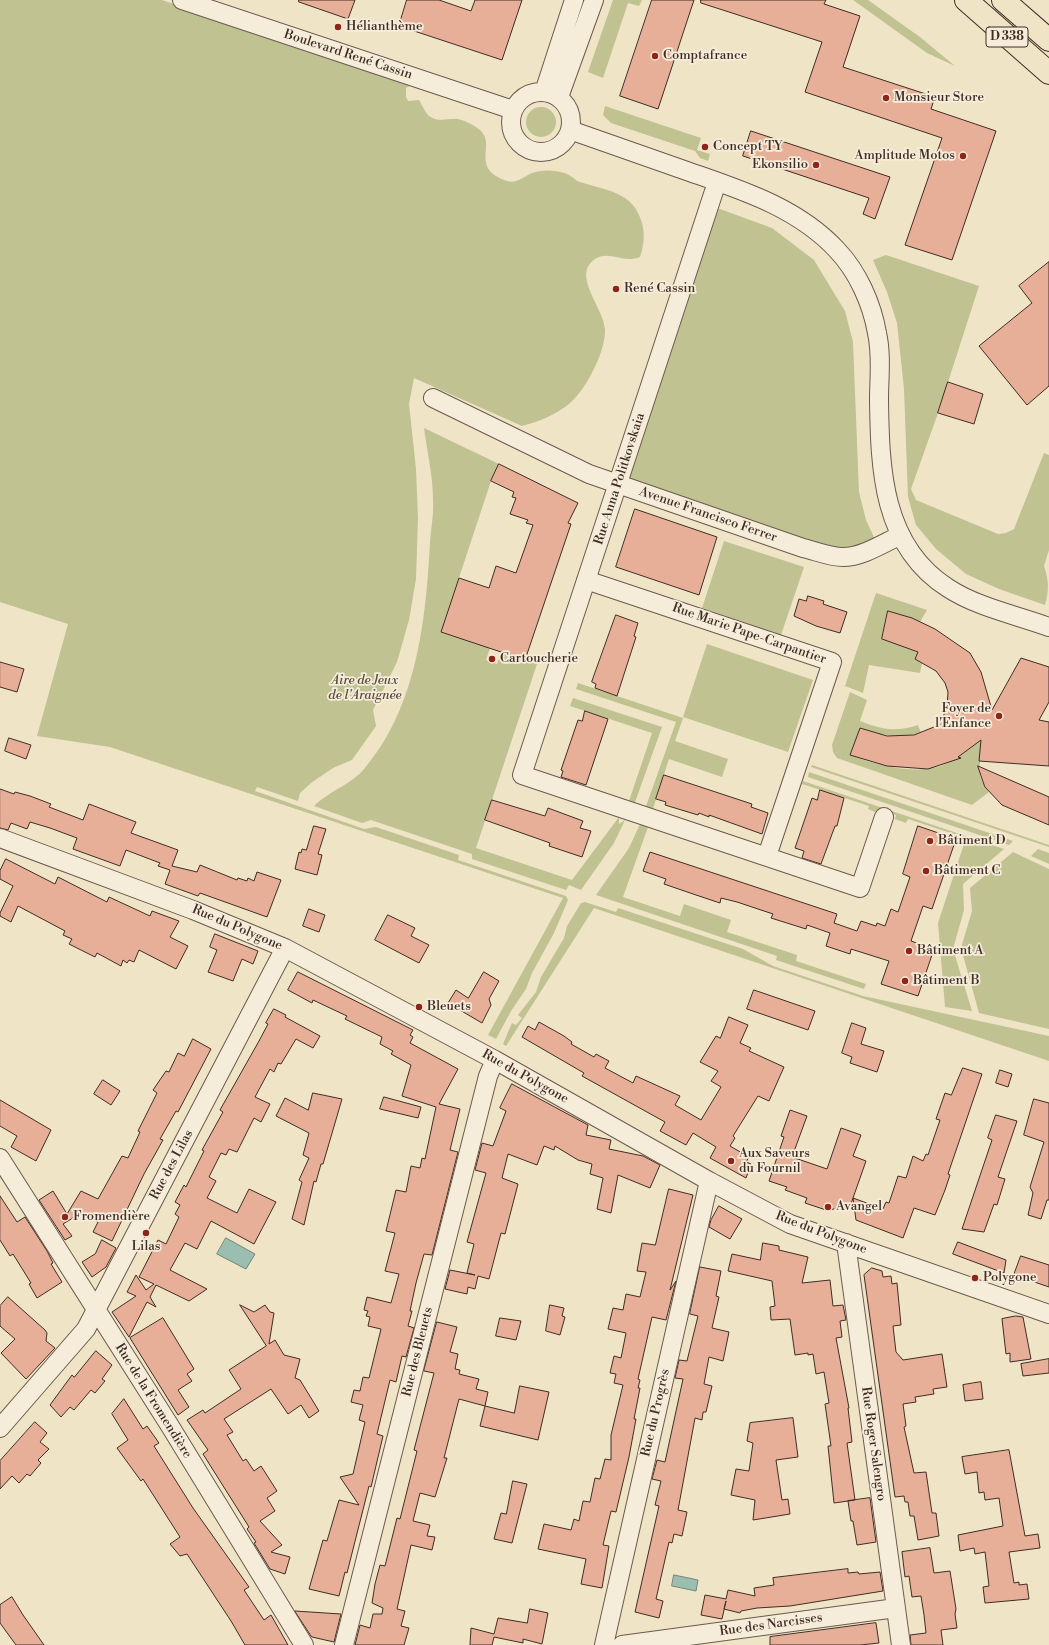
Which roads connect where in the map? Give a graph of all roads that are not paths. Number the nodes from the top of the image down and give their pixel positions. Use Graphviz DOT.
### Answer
graph roads {
  1 [pos="182,0"];
  2 [pos="574,0"];
  3 [pos="594,0"];
  4 [pos="966,0"];
  5 [pos="1003,0"];
  6 [pos="1049,40"];
  7 [pos="1049,73"];
  8 [pos="551,94"];
  9 [pos="514,110"];
  10 [pos="570,130"];
  11 [pos="717,182"];
  12 [pos="433,398"];
  13 [pos="618,484"];
  14 [pos="899,536"];
  15 [pos="586,580"];
  16 [pos="1049,627"];
  17 [pos="884,817"];
  18 [pos="0,838"];
  19 [pos="767,856"];
  20 [pos="286,948"];
  21 [pos="495,1060"];
  22 [pos="0,1158"];
  23 [pos="709,1181"];
  24 [pos="846,1243"];
  25 [pos="96,1311"];
  26 [pos="1049,1314"];
  27 [pos="0,1428"];
  28 [pos="896,1608"];
  29 [pos="304,1645"];
  30 [pos="344,1645"];
  31 [pos="604,1645"];
  32 [pos="622,1645"];
  33 [pos="901,1645"];
  1 -- 9 [label="street, Boulevard René Cassin"];
  2 -- 8 [label="street"];
  3 -- 8 [label="street"];
  4 -- 7 [label="main road, D 338"];
  5 -- 6 [label="main road, D 338"];
  8 -- 9 [label="street"];
  8 -- 10 [label="street"];
  9 -- 10 [label="street"];
  10 -- 11 [label="street"];
  11 -- 13 [label="street, Rue Anna Politkovskaia"];
  11 -- 14 [label="street"];
  12 -- 13 [label="street, Avenue Francisco Ferrer"];
  13 -- 14 [label="street, Avenue Francisco Ferrer"];
  13 -- 15 [label="street, Rue Anna Politkovskaia"];
  14 -- 16 [label="street"];
  15 -- 19 [label="street, Rue Anna Politkovskaia"];
  15 -- 19 [label="street, Rue Marie Pape-Carpantier"];
  17 -- 19 [label="street"];
  18 -- 20 [label="street, Rue du Polygone"];
  20 -- 21 [label="street, Rue du Polygone"];
  20 -- 25 [label="street, Rue des Lilas"];
  21 -- 23 [label="street, Rue du Polygone"];
  21 -- 30 [label="street, Rue des Bleuets"];
  22 -- 25 [label="street, Rue de la Fromendière"];
  23 -- 24 [label="street, Rue du Polygone"];
  23 -- 31 [label="street, Rue du Progrès"];
  24 -- 26 [label="street, Rue du Polygone"];
  24 -- 28 [label="street, Rue Roger Salengro"];
  25 -- 27 [label="street, Rue des Lilas"];
  25 -- 29 [label="street, Rue de la Fromendière"];
  28 -- 32 [label="street, Rue des Narcisses"];
  28 -- 33 [label="street, Rue Roger Salengro"];
}
